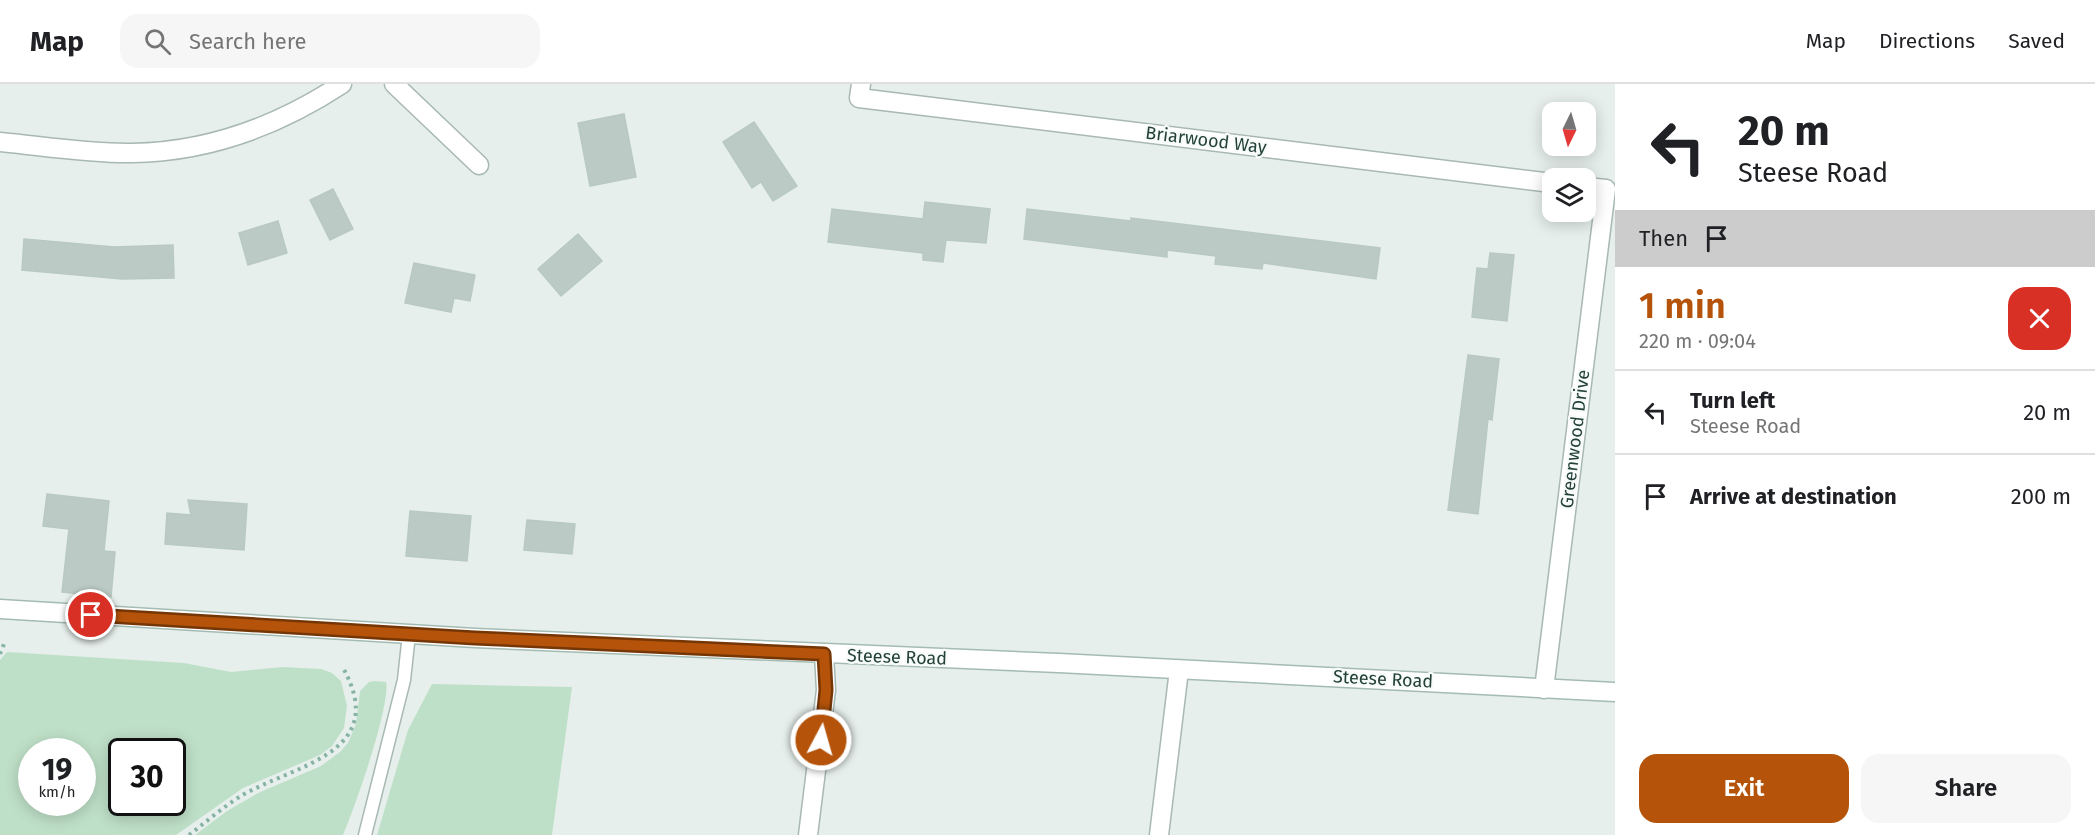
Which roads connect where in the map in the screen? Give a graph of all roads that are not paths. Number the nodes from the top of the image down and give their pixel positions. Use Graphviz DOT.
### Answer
graph roads {
  1 [pos="342,84"];
  2 [pos="394,84"];
  3 [pos="860,91"];
  4 [pos="0,142"];
  5 [pos="479,165"];
  6 [pos="1542,182"];
  7 [pos="1596,188"];
  8 [pos="0,609"];
  9 [pos="409,634"];
  10 [pos="824,654"];
  11 [pos="1179,670"];
  12 [pos="1544,689"];
  13 [pos="1615,692"];
  14 [pos="365,835"];
  15 [pos="808,835"];
  16 [pos="1159,835"];
  1 -- 4 [label="street"];
  2 -- 5 [label="street"];
  3 -- 6 [label="street, Briarwood Way"];
  7 -- 12 [label="street, Greenwood Drive"];
  8 -- 9 [label="street, Steese Road"];
  9 -- 10 [label="street, Steese Road"];
  9 -- 14 [label="lane"];
  10 -- 11 [label="street, Steese Road"];
  10 -- 15 [label="street"];
  11 -- 12 [label="street, Steese Road"];
  11 -- 16 [label="street"];
  12 -- 13 [label="street, Steese Road"];
}
